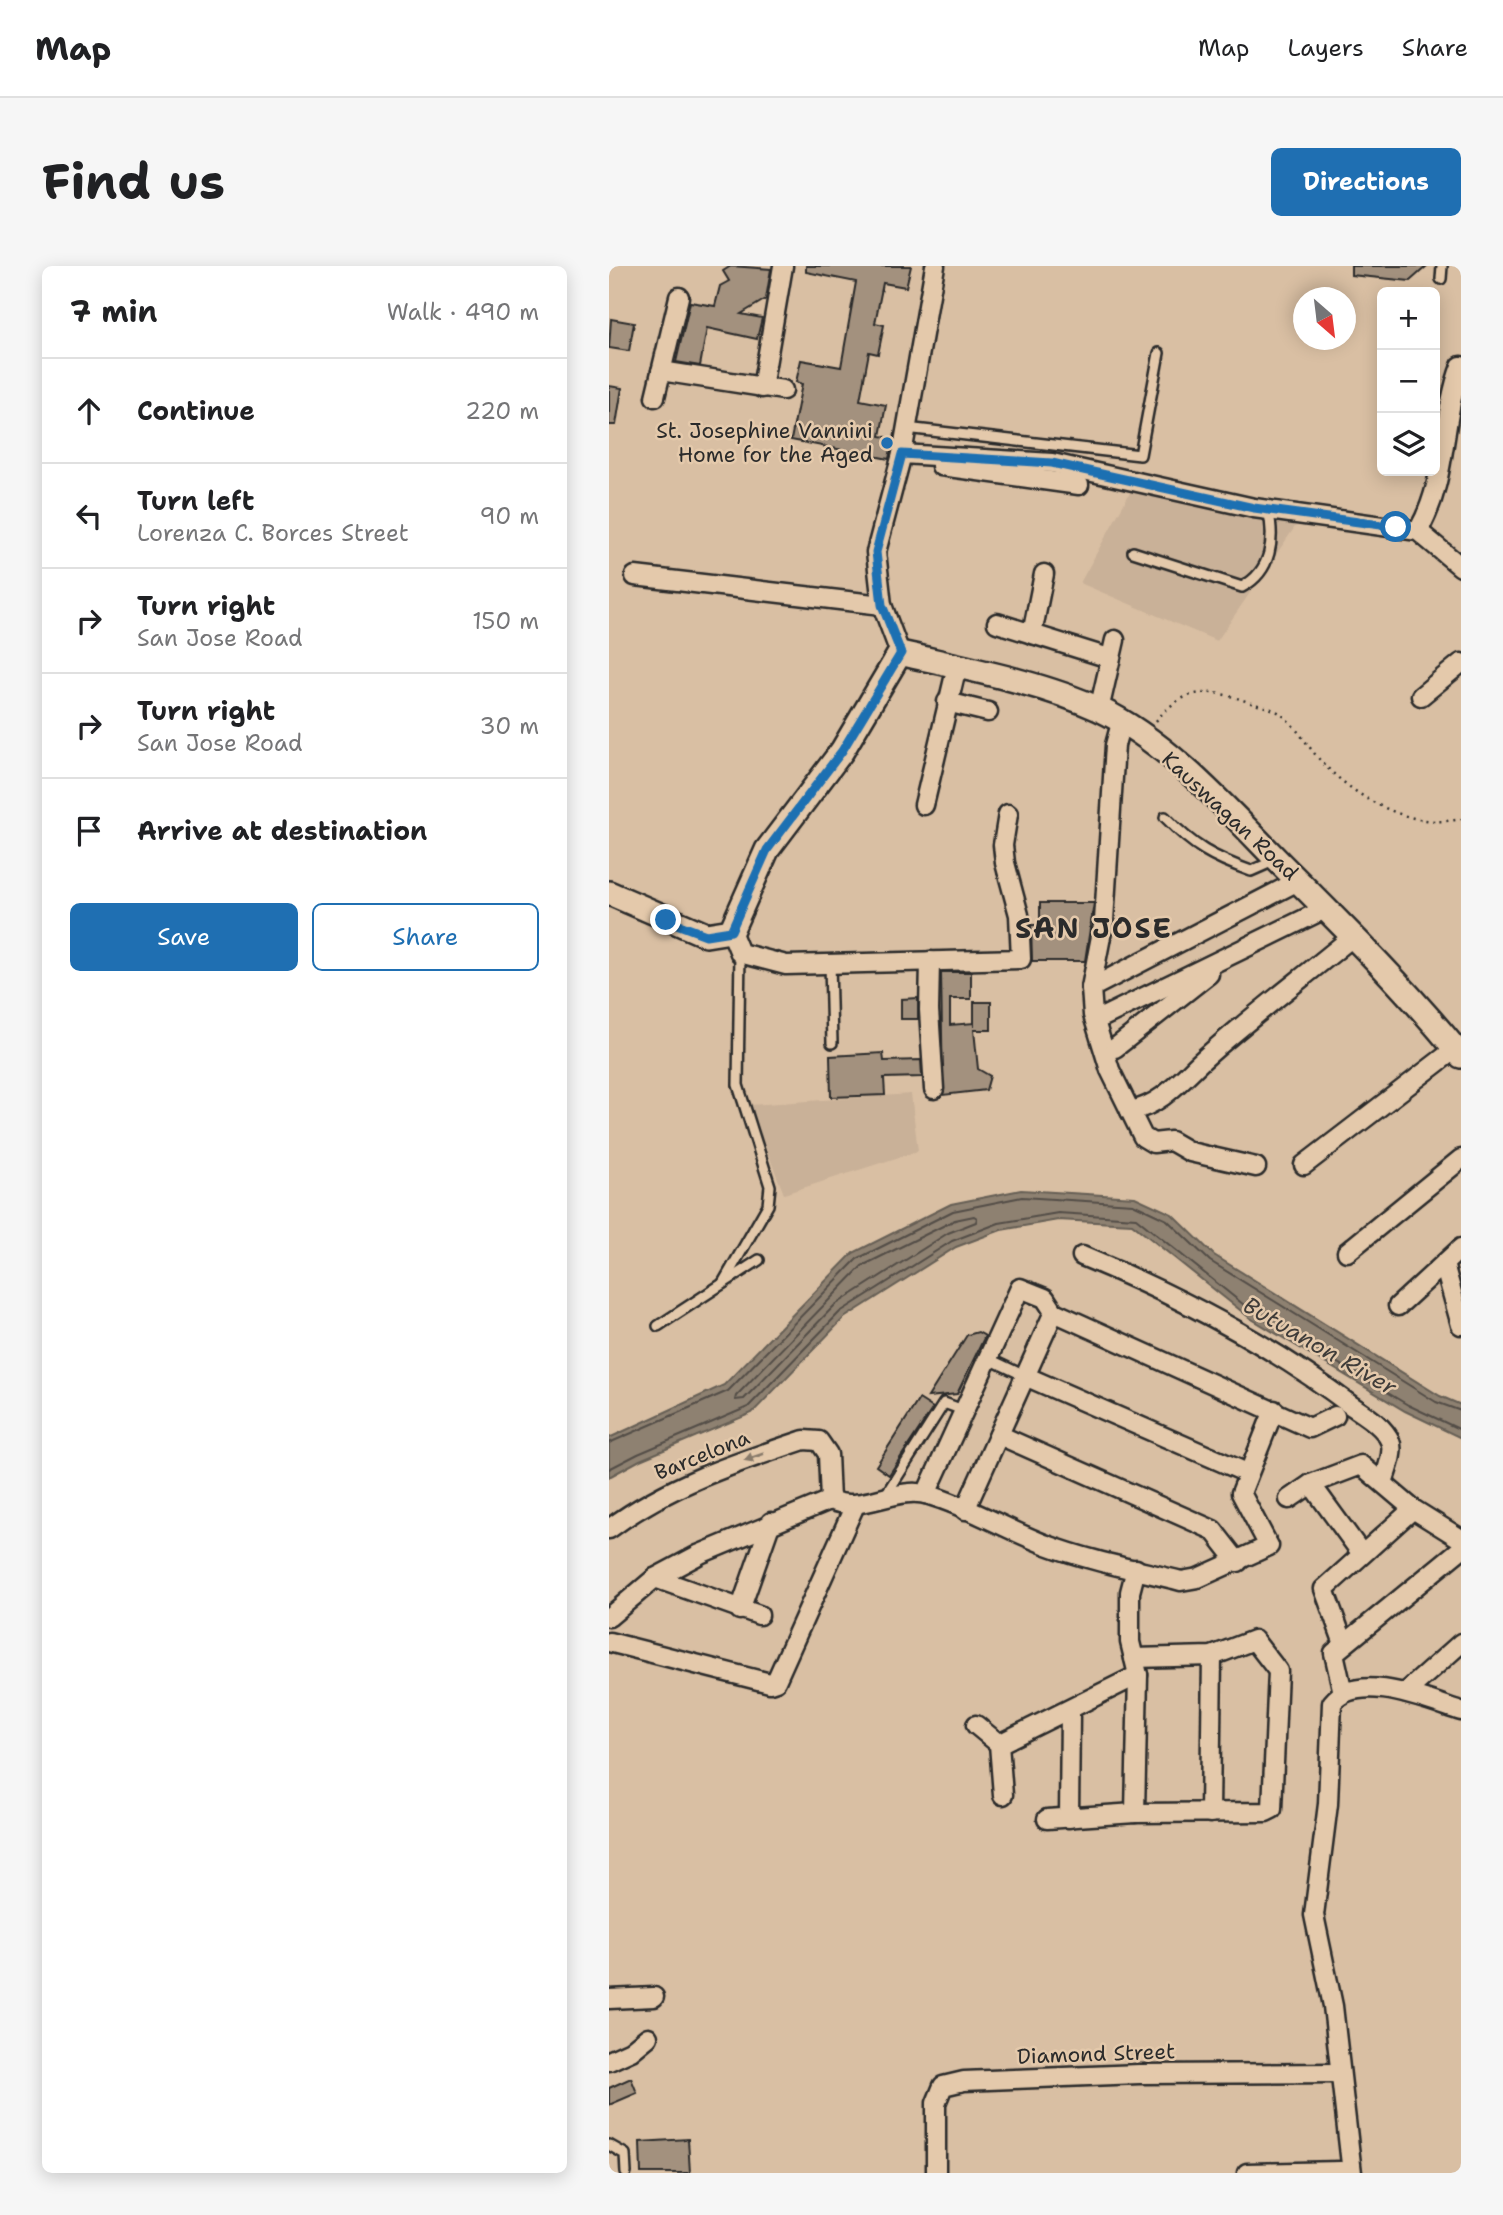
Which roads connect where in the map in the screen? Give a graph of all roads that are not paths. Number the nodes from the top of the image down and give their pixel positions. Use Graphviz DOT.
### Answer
graph roads {
  1 [pos="783,266"];
  2 [pos="935,266"];
  3 [pos="1442,266"];
  4 [pos="1441,278"];
  5 [pos="679,297"];
  6 [pos="1159,353"];
  7 [pos="1461,366"];
  8 [pos="661,371"];
  9 [pos="762,388"];
  10 [pos="783,390"];
  11 [pos="655,397"];
  12 [pos="906,428"];
  13 [pos="900,458"];
  14 [pos="1079,485"];
  15 [pos="1268,509"];
  16 [pos="1418,531"];
  17 [pos="1133,552"];
  18 [pos="1461,567"];
  19 [pos="1044,574"];
  20 [pos="635,576"];
  21 [pos="882,605"];
  22 [pos="997,623"];
  23 [pos="1032,634"];
  24 [pos="901,653"];
  25 [pos="1461,663"];
  26 [pos="957,666"];
  27 [pos="1421,696"];
  28 [pos="947,702"];
  29 [pos="1100,710"];
  30 [pos="988,712"];
  31 [pos="1121,723"];
  32 [pos="924,805"];
  33 [pos="1008,814"];
  34 [pos="1165,817"];
  35 [pos="1277,860"];
  36 [pos="1298,881"];
  37 [pos="609,893"];
  38 [pos="1327,908"];
  39 [pos="731,931"];
  40 [pos="1352,937"];
  41 [pos="1237,952"];
  42 [pos="740,953"];
  43 [pos="930,961"];
  44 [pos="831,963"];
  45 [pos="1091,988"];
  46 [pos="1130,1004"];
  47 [pos="1103,1017"];
  48 [pos="1141,1027"];
  49 [pos="832,1043"];
  50 [pos="1115,1048"];
  51 [pos="1458,1052"];
  52 [pos="934,1089"];
  53 [pos="1130,1111"];
  54 [pos="1461,1159"];
  55 [pos="1304,1165"];
  56 [pos="1256,1167"];
  57 [pos="1461,1248"];
  58 [pos="1347,1252"];
  59 [pos="1082,1256"];
  60 [pos="759,1260"];
  61 [pos="1444,1264"];
  62 [pos="723,1283"];
  63 [pos="1398,1306"];
  64 [pos="1054,1312"];
  65 [pos="1461,1325"];
  66 [pos="658,1326"];
  67 [pos="987,1358"];
  68 [pos="1025,1376"];
  69 [pos="963,1410"];
  70 [pos="1274,1410"];
  71 [pos="1335,1416"];
  72 [pos="999,1435"];
  73 [pos="1247,1473"];
  74 [pos="1383,1483"];
  75 [pos="1311,1484"];
  76 [pos="926,1494"];
  77 [pos="884,1498"];
  78 [pos="1289,1499"];
  79 [pos="830,1500"];
  80 [pos="855,1505"];
  81 [pos="1413,1509"];
  82 [pos="965,1510"];
  83 [pos="771,1522"];
  84 [pos="609,1529"];
  85 [pos="1461,1539"];
  86 [pos="1461,1549"];
  87 [pos="1362,1554"];
  88 [pos="1238,1562"];
  89 [pos="1136,1569"];
  90 [pos="655,1578"];
  91 [pos="740,1610"];
  92 [pos="758,1615"];
  93 [pos="609,1617"];
  94 [pos="609,1642"];
  95 [pos="1461,1643"];
  96 [pos="1343,1644"];
  97 [pos="1212,1656"];
  98 [pos="1136,1666"];
  99 [pos="1343,1693"];
  100 [pos="1405,1693"];
  101 [pos="1070,1711"];
  102 [pos="1461,1711"];
  103 [pos="976,1725"];
  104 [pos="999,1744"];
  105 [pos="1003,1795"];
  106 [pos="1135,1813"];
  107 [pos="1210,1813"];
  108 [pos="1069,1818"];
  109 [pos="1047,1819"];
  110 [pos="654,1997"];
  111 [pos="609,1999"];
  112 [pos="648,2037"];
  113 [pos="609,2062"];
  114 [pos="1340,2073"];
  115 [pos="609,2145"];
  116 [pos="1346,2172"];
  117 [pos="626,2173"];
  118 [pos="936,2173"];
  119 [pos="1247,2173"];
  1 -- 9 [label="street"];
  2 -- 12 [label="street"];
  3 -- 4 [label="lane"];
  5 -- 8 [label="street"];
  6 -- 12 [label="lane"];
  7 -- 16 [label="street"];
  8 -- 9 [label="street"];
  8 -- 11 [label="street"];
  9 -- 10 [label="street"];
  12 -- 13 [label="street"];
  13 -- 14 [label="street"];
  13 -- 15 [label="street"];
  13 -- 21 [label="street"];
  15 -- 16 [label="street"];
  15 -- 17 [label="lane"];
  16 -- 18 [label="street"];
  19 -- 23 [label="street"];
  20 -- 21 [label="street"];
  21 -- 24 [label="street"];
  22 -- 23 [label="street"];
  23 -- 29 [label="street"];
  24 -- 26 [label="street, Kauswagan Road"];
  24 -- 39 [label="street"];
  25 -- 27 [label="street"];
  26 -- 28 [label="street"];
  26 -- 29 [label="street, Kauswagan Road"];
  28 -- 30 [label="street"];
  28 -- 32 [label="street"];
  29 -- 31 [label="street, Kauswagan Road"];
  31 -- 35 [label="street, Kauswagan Road"];
  31 -- 45 [label="street"];
  33 -- 43 [label="street"];
  34 -- 35 [label="lane"];
  35 -- 36 [label="street, Kauswagan Road"];
  36 -- 38 [label="street, Kauswagan Road"];
  36 -- 45 [label="street"];
  37 -- 39 [label="street"];
  38 -- 40 [label="street, Kauswagan Road"];
  38 -- 41 [label="street"];
  39 -- 42 [label="street"];
  40 -- 51 [label="street, Kauswagan Road"];
  40 -- 53 [label="street"];
  41 -- 46 [label="street"];
  41 -- 48 [label="street"];
  42 -- 44 [label="street"];
  42 -- 62 [label="lane"];
  43 -- 44 [label="street"];
  43 -- 52 [label="street"];
  44 -- 49 [label="lane"];
  45 -- 53 [label="street"];
  46 -- 47 [label="street"];
  46 -- 48 [label="street"];
  48 -- 50 [label="street"];
  51 -- 55 [label="street"];
  53 -- 56 [label="street"];
  54 -- 58 [label="street"];
  57 -- 61 [label="street"];
  59 -- 74 [label="street"];
  60 -- 62 [label="lane"];
  61 -- 63 [label="street"];
  61 -- 65 [label="street"];
  62 -- 66 [label="lane"];
  64 -- 67 [label="street"];
  64 -- 68 [label="street"];
  64 -- 70 [label="street"];
  67 -- 68 [label="lane"];
  67 -- 69 [label="street"];
  68 -- 72 [label="street"];
  68 -- 73 [label="street"];
  69 -- 76 [label="street"];
  69 -- 77 [label="lane"];
  70 -- 71 [label="street"];
  70 -- 73 [label="street"];
  72 -- 82 [label="street"];
  72 -- 88 [label="street"];
  73 -- 88 [label="street"];
  74 -- 75 [label="street"];
  74 -- 81 [label="street"];
  75 -- 78 [label="street"];
  75 -- 87 [label="street"];
  76 -- 77 [label="street"];
  76 -- 82 [label="street"];
  77 -- 80 [label="street"];
  79 -- 80 [label="street"];
  79 -- 83 [label="street"];
  79 -- 84 [label="street, Barcelona, one-way"];
  80 -- 94 [label="street"];
  81 -- 85 [label="street"];
  81 -- 87 [label="street"];
  82 -- 89 [label="street"];
  83 -- 90 [label="street"];
  83 -- 91 [label="street"];
  86 -- 96 [label="street"];
  87 -- 96 [label="street"];
  88 -- 89 [label="street"];
  89 -- 98 [label="street"];
  90 -- 91 [label="street"];
  90 -- 93 [label="street"];
  91 -- 92 [label="street"];
  95 -- 100 [label="street"];
  96 -- 99 [label="street"];
  97 -- 98 [label="street"];
  97 -- 107 [label="street"];
  97 -- 107 [label="street"];
  98 -- 101 [label="street"];
  98 -- 106 [label="street"];
  99 -- 100 [label="street"];
  99 -- 114 [label="street"];
  100 -- 102 [label="street"];
  101 -- 104 [label="street"];
  101 -- 108 [label="street"];
  103 -- 104 [label="street"];
  104 -- 105 [label="street"];
  106 -- 107 [label="street"];
  106 -- 108 [label="street"];
  108 -- 109 [label="street"];
  110 -- 111 [label="street"];
  112 -- 113 [label="street"];
  114 -- 116 [label="street"];
  114 -- 118 [label="street, Diamond Street"];
  115 -- 117 [label="lane"];
  116 -- 119 [label="street"];
}
